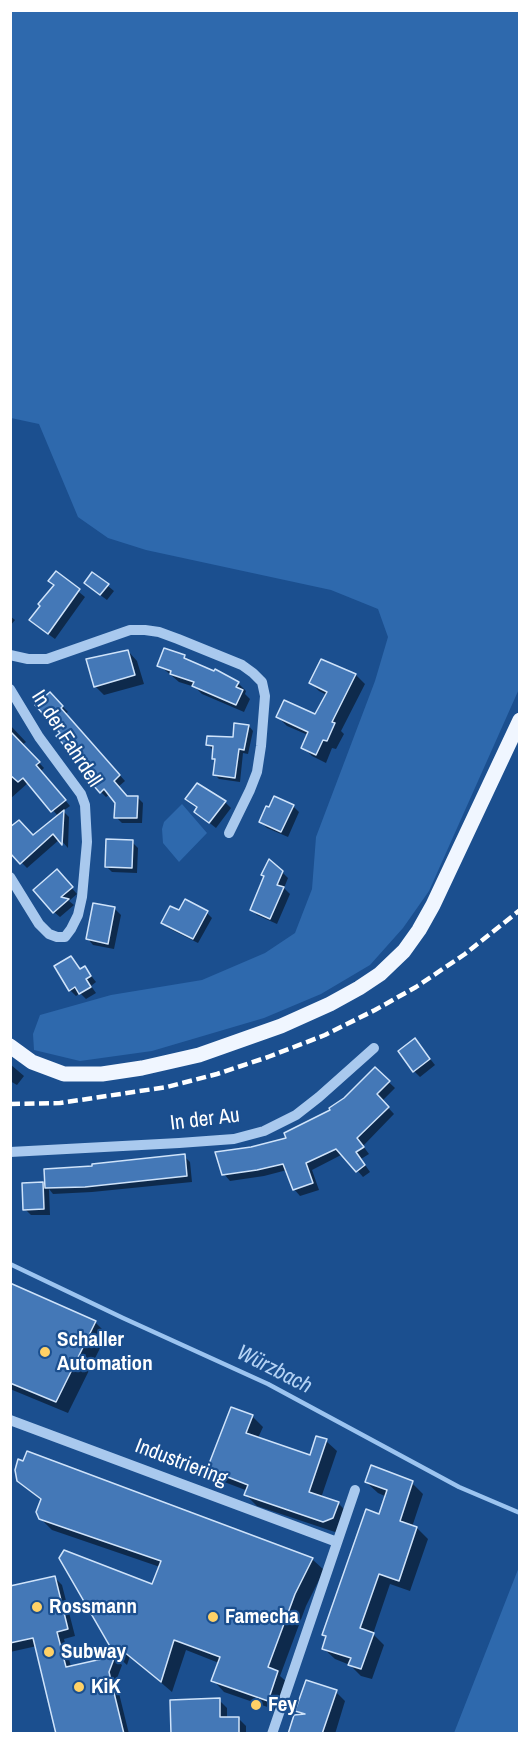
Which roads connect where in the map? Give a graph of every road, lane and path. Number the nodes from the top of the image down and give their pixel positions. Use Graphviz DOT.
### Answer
graph roads {
  1 [pos="10,655"];
  2 [pos="10,689"];
  3 [pos="519,720"];
  4 [pos="229,833"];
  5 [pos="10,877"];
  6 [pos="10,1046"];
  7 [pos="374,1048"];
  8 [pos="10,1152"];
  9 [pos="10,1420"];
  10 [pos="355,1490"];
  11 [pos="337,1542"];
  12 [pos="272,1734"];
  1 -- 4 [label="street"];
  2 -- 5 [label="street, In der Fahrdell"];
  3 -- 6 [label="main road"];
  7 -- 8 [label="street, In der Au"];
  9 -- 11 [label="street, Industriering"];
  10 -- 11 [label="street"];
  11 -- 12 [label="street"];
}
